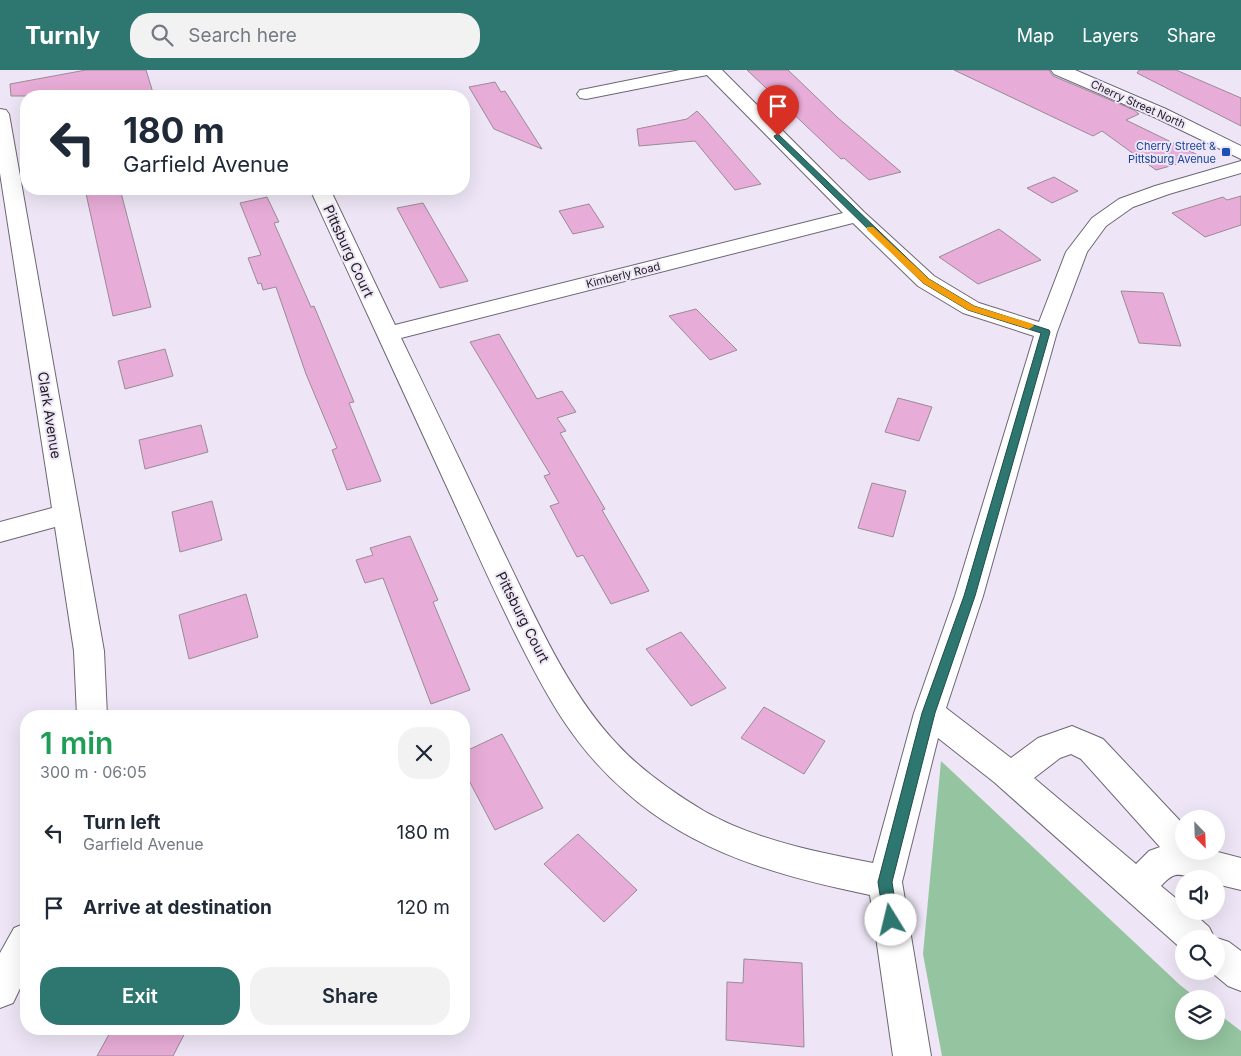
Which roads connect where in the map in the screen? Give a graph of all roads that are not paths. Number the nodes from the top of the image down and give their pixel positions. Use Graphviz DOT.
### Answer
graph roads {
  1 [pos="706,70"];
  2 [pos="712,70"];
  3 [pos="1060,70"];
  4 [pos="586,94"];
  5 [pos="0,114"];
  6 [pos="1241,153"];
  7 [pos="1241,167"];
  8 [pos="323,195"];
  9 [pos="857,216"];
  10 [pos="1046,332"];
  11 [pos="389,334"];
  12 [pos="66,514"];
  13 [pos="0,532"];
  14 [pos="92,710"];
  15 [pos="929,713"];
  16 [pos="1011,777"];
  17 [pos="1175,839"];
  18 [pos="1175,859"];
  19 [pos="1206,860"];
  20 [pos="1241,874"];
  21 [pos="885,882"];
  22 [pos="1137,888"];
  23 [pos="1186,930"];
  24 [pos="20,952"];
  25 [pos="1225,961"];
  26 [pos="1241,973"];
  27 [pos="0,990"];
  28 [pos="912,1056"];
  1 -- 4 [label="street"];
  2 -- 9 [label="street"];
  3 -- 6 [label="street, Cherry Street North"];
  5 -- 12 [label="street, Clark Avenue"];
  7 -- 10 [label="street"];
  8 -- 11 [label="street, Pittsburg Court"];
  9 -- 10 [label="street"];
  9 -- 11 [label="street, Kimberly Road"];
  10 -- 15 [label="street"];
  11 -- 21 [label="street, Pittsburg Court"];
  12 -- 13 [label="street"];
  12 -- 14 [label="street, Clark Avenue"];
  15 -- 16 [label="street"];
  15 -- 21 [label="street"];
  16 -- 17 [label="street"];
  16 -- 22 [label="street"];
  18 -- 22 [label="street"];
  19 -- 20 [label="street"];
  21 -- 28 [label="street"];
  22 -- 23 [label="street"];
  24 -- 27 [label="street"];
  25 -- 26 [label="street"];
}
